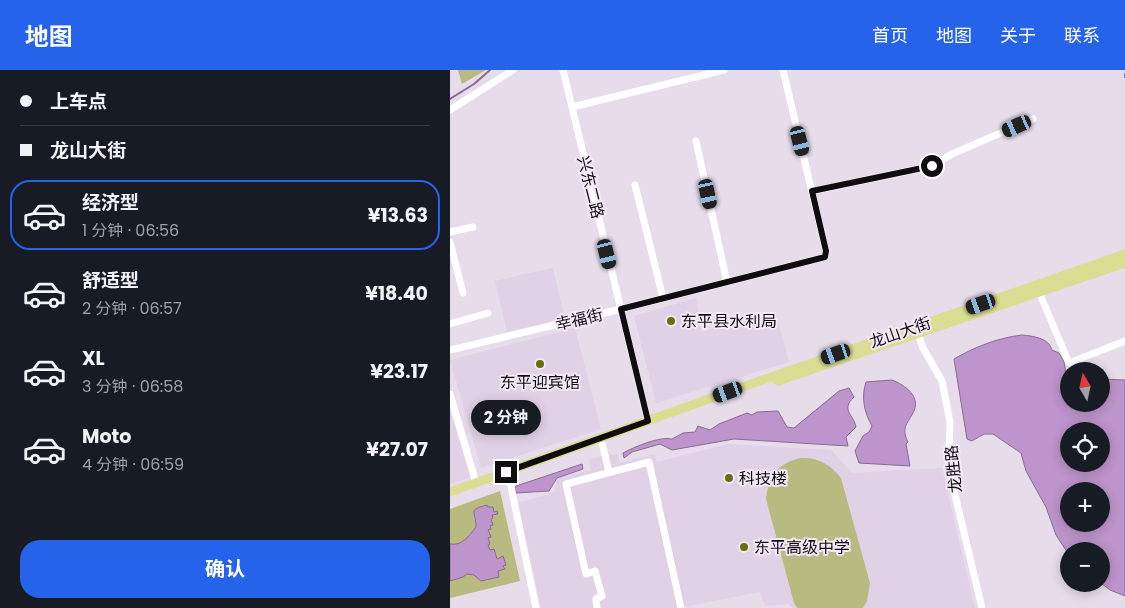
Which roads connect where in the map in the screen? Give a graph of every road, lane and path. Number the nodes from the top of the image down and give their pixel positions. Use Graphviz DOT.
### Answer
graph roads {
  1 [pos="513,70"];
  2 [pos="563,70"];
  3 [pos="724,70"];
  4 [pos="783,70"];
  5 [pos="572,107"];
  6 [pos="450,110"];
  7 [pos="1033,119"];
  8 [pos="696,141"];
  9 [pos="635,185"];
  10 [pos="812,191"];
  11 [pos="474,227"];
  12 [pos="450,232"];
  13 [pos="450,242"];
  14 [pos="1125,254"];
  15 [pos="1125,263"];
  16 [pos="727,282"];
  17 [pos="1039,292"];
  18 [pos="463,293"];
  19 [pos="663,298"];
  20 [pos="621,309"];
  21 [pos="488,312"];
  22 [pos="450,324"];
  23 [pos="918,334"];
  24 [pos="1125,341"];
  25 [pos="450,350"];
  26 [pos="450,394"];
  27 [pos="648,421"];
  28 [pos="602,444"];
  29 [pos="609,472"];
  30 [pos="509,477"];
  31 [pos="476,483"];
  32 [pos="450,492"];
  33 [pos="450,498"];
  34 [pos="536,608"];
  35 [pos="598,608"];
  36 [pos="681,608"];
  37 [pos="982,608"];
  1 -- 6 [label="street"];
  2 -- 5 [label="street, 兴东二路"];
  3 -- 5 [label="street"];
  4 -- 10 [label="street"];
  5 -- 20 [label="street, 兴东二路"];
  7 -- 10 [label="street"];
  8 -- 16 [label="street"];
  9 -- 19 [label="street"];
  10 -- 16 [label="street, 幸福街"];
  11 -- 12 [label="street"];
  13 -- 18 [label="street"];
  14 -- 27 [label="main road, 龙山大街"];
  15 -- 17 [label="main road, 龙山大街"];
  16 -- 19 [label="street, 幸福街"];
  17 -- 23 [label="main road, 龙山大街"];
  17 -- 24 [label="street"];
  19 -- 20 [label="street, 幸福街"];
  20 -- 25 [label="street, 幸福街"];
  20 -- 27 [label="street, 兴东二路"];
  21 -- 22 [label="street"];
  23 -- 28 [label="main road, 龙山大街"];
  23 -- 37 [label="street, 龙胜路"];
  26 -- 31 [label="street"];
  27 -- 31 [label="main road, 龙山大街"];
  28 -- 29 [label="street"];
  28 -- 30 [label="main road, 龙山大街"];
  29 -- 35 [label="street"];
  29 -- 36 [label="street"];
  30 -- 33 [label="main road, 龙山大街"];
  30 -- 34 [label="street"];
  31 -- 32 [label="main road, 龙山大街"];
}
